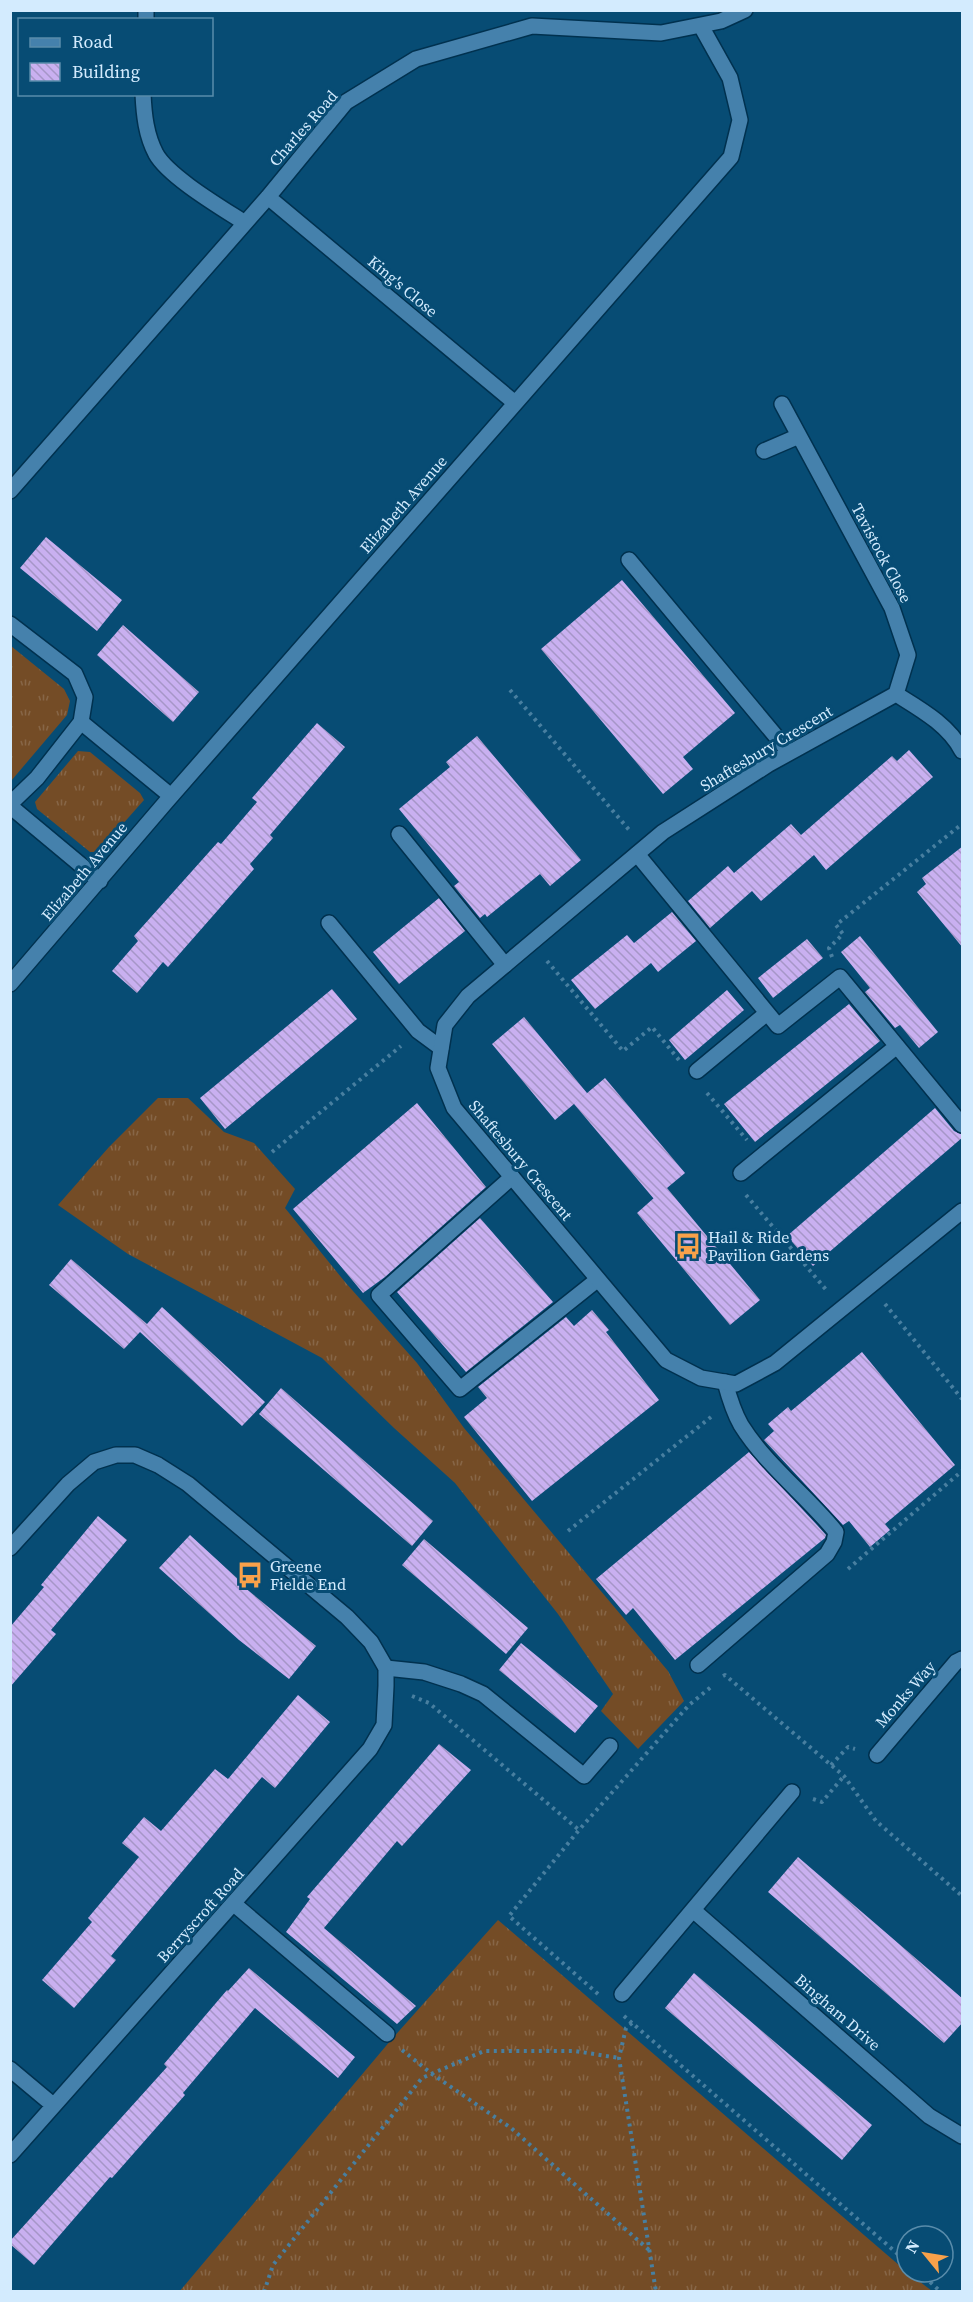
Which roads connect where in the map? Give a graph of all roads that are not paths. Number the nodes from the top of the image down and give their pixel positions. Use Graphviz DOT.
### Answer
graph roads {
  1 [pos="745,10"];
  2 [pos="701,26"];
  3 [pos="143,96"];
  4 [pos="268,197"];
  5 [pos="245,223"];
  6 [pos="515,403"];
  7 [pos="782,404"];
  8 [pos="799,436"];
  9 [pos="764,452"];
  10 [pos="10,491"];
  11 [pos="629,560"];
  12 [pos="10,624"];
  13 [pos="896,694"];
  14 [pos="81,722"];
  15 [pos="963,751"];
  16 [pos="789,752"];
  17 [pos="171,796"];
  18 [pos="10,805"];
  19 [pos="399,834"];
  20 [pos="640,851"];
  21 [pos="100,881"];
  22 [pos="329,922"];
  23 [pos="505,965"];
  24 [pos="10,984"];
  25 [pos="767,1013"];
  26 [pos="897,1046"];
  27 [pos="441,1048"];
  28 [pos="694,1074"];
  29 [pos="963,1125"];
  30 [pos="741,1173"];
  31 [pos="512,1177"];
  32 [pos="963,1211"];
  33 [pos="597,1280"];
  34 [pos="725,1382"];
  35 [pos="10,1548"];
  36 [pos="963,1659"];
  37 [pos="698,1665"];
  38 [pos="386,1668"];
  39 [pos="610,1746"];
  40 [pos="877,1755"];
  41 [pos="792,1792"];
  42 [pos="234,1904"];
  43 [pos="693,1910"];
  44 [pos="622,1994"];
  45 [pos="387,2034"];
  46 [pos="10,2070"];
  47 [pos="53,2105"];
  48 [pos="963,2136"];
  49 [pos="10,2155"];
  1 -- 2 [label="street, Charles Road"];
  2 -- 4 [label="street, Charles Road"];
  2 -- 6 [label="street, Elizabeth Avenue"];
  3 -- 5 [label="street"];
  4 -- 5 [label="street, Charles Road"];
  4 -- 6 [label="street, King's Close"];
  5 -- 10 [label="street, Charles Road"];
  6 -- 17 [label="street, Elizabeth Avenue"];
  7 -- 8 [label="street, Tavistock Close"];
  8 -- 9 [label="street"];
  8 -- 13 [label="street, Tavistock Close"];
  11 -- 16 [label="street"];
  12 -- 14 [label="street"];
  13 -- 15 [label="street"];
  13 -- 16 [label="street, Shaftesbury Crescent"];
  14 -- 17 [label="street"];
  14 -- 18 [label="street"];
  16 -- 20 [label="street, Shaftesbury Crescent"];
  17 -- 21 [label="street, Elizabeth Avenue"];
  18 -- 21 [label="street"];
  19 -- 23 [label="street"];
  20 -- 23 [label="street, Shaftesbury Crescent"];
  20 -- 25 [label="street"];
  21 -- 24 [label="street, Elizabeth Avenue"];
  22 -- 27 [label="street"];
  23 -- 27 [label="street, Shaftesbury Crescent"];
  25 -- 26 [label="street"];
  25 -- 28 [label="street"];
  26 -- 29 [label="street"];
  26 -- 30 [label="street"];
  27 -- 31 [label="street, Shaftesbury Crescent"];
  31 -- 33 [label="street, Shaftesbury Crescent"];
  31 -- 33 [label="street"];
  32 -- 34 [label="street, Shaftesbury Crescent"];
  33 -- 34 [label="street, Shaftesbury Crescent"];
  34 -- 37 [label="street"];
  35 -- 38 [label="street"];
  36 -- 40 [label="street, Monks Way"];
  38 -- 39 [label="street"];
  38 -- 42 [label="street, Berryscroft Road"];
  41 -- 43 [label="street"];
  42 -- 45 [label="street"];
  42 -- 47 [label="street, Berryscroft Road"];
  43 -- 44 [label="street"];
  43 -- 48 [label="street, Bingham Drive"];
  46 -- 47 [label="street"];
  47 -- 49 [label="street, Berryscroft Road"];
}
